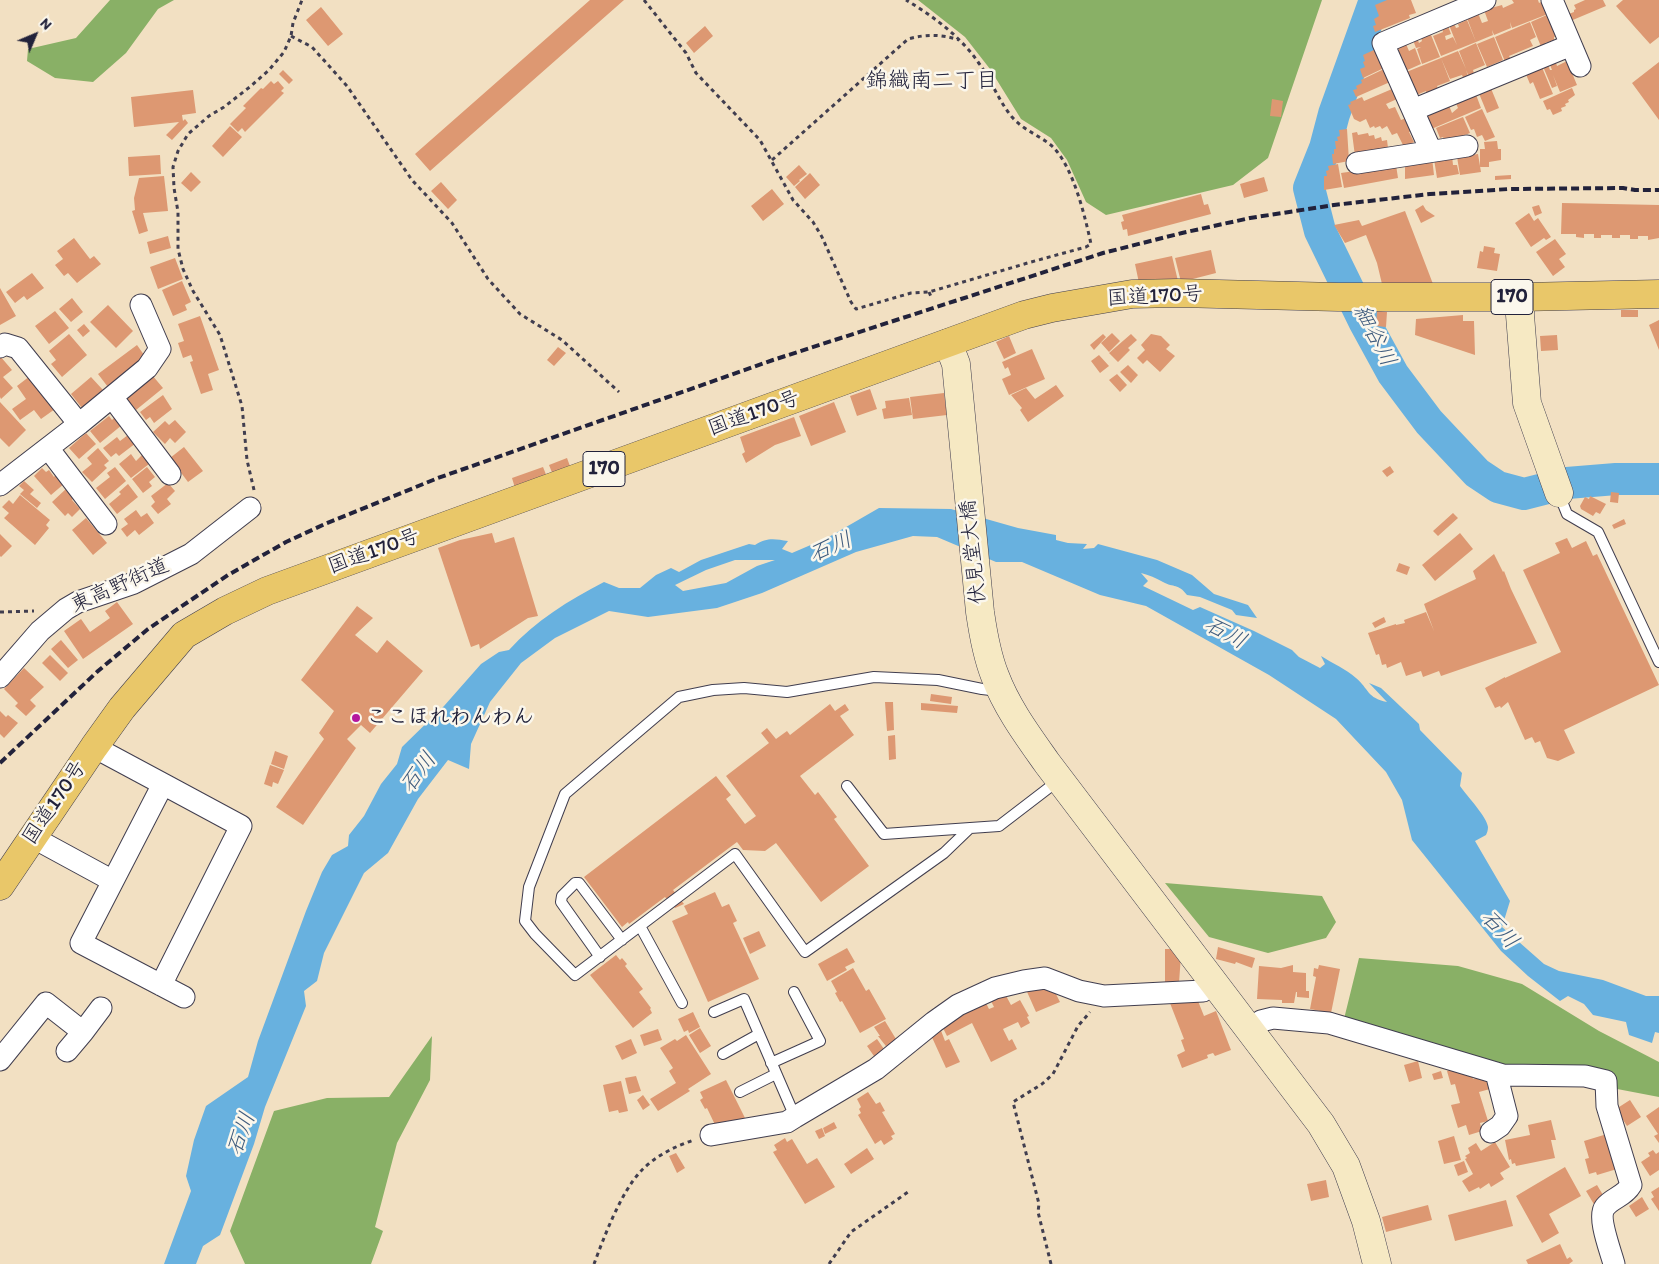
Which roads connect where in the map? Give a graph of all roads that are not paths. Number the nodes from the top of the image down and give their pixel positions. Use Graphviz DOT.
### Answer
graph roads {
  1 [pos="1485,0"];
  2 [pos="1552,0"];
  3 [pos="1571,45"];
  4 [pos="1580,66"];
  5 [pos="1413,110"];
  6 [pos="1467,146"];
  7 [pos="1431,152"];
  8 [pos="1357,162"];
  9 [pos="1659,294"];
  10 [pos="1521,297"];
  11 [pos="141,305"];
  12 [pos="948,343"];
  13 [pos="0,347"];
  14 [pos="112,397"];
  15 [pos="79,424"];
  16 [pos="48,448"];
  17 [pos="170,474"];
  18 [pos="1556,484"];
  19 [pos="0,485"];
  20 [pos="250,508"];
  21 [pos="106,524"];
  22 [pos="1659,662"];
  23 [pos="0,676"];
  24 [pos="999,684"];
  25 [pos="94,746"];
  26 [pos="1060,780"];
  27 [pos="163,784"];
  28 [pos="847,786"];
  29 [pos="970,828"];
  30 [pos="32,838"];
  31 [pos="113,881"];
  32 [pos="0,886"];
  33 [pos="640,926"];
  34 [pos="622,940"];
  35 [pos="600,957"];
  36 [pos="1214,982"];
  37 [pos="161,986"];
  38 [pos="794,992"];
  39 [pos="184,997"];
  40 [pos="682,1003"];
  41 [pos="101,1008"];
  42 [pos="714,1012"];
  43 [pos="1250,1029"];
  44 [pos="83,1032"];
  45 [pos="759,1034"];
  46 [pos="67,1051"];
  47 [pos="723,1054"];
  48 [pos="0,1060"];
  49 [pos="772,1063"];
  50 [pos="1496,1073"];
  51 [pos="776,1074"];
  52 [pos="740,1092"];
  53 [pos="795,1118"];
  54 [pos="1491,1132"];
  55 [pos="711,1135"];
  56 [pos="1377,1264"];
  57 [pos="1614,1264"];
  1 -- 5 [label="street"];
  2 -- 3 [label="street"];
  3 -- 4 [label="street"];
  3 -- 5 [label="street"];
  5 -- 7 [label="street"];
  6 -- 7 [label="street"];
  7 -- 8 [label="street"];
  9 -- 10 [label="highway, 国道170号 / 170"];
  10 -- 12 [label="highway, 国道170号 / 170"];
  10 -- 18 [label="street"];
  11 -- 14 [label="street"];
  12 -- 24 [label="street, 伏見堂大橋"];
  12 -- 25 [label="highway, 国道170号 / 170"];
  13 -- 15 [label="street"];
  14 -- 15 [label="street"];
  14 -- 17 [label="street"];
  15 -- 16 [label="street"];
  16 -- 19 [label="street"];
  16 -- 21 [label="street"];
  18 -- 22 [label="lane"];
  20 -- 23 [label="street, 東高野街道"];
  24 -- 26 [label="street, 伏見堂大橋"];
  24 -- 35 [label="lane"];
  25 -- 27 [label="street"];
  25 -- 30 [label="highway, 国道170号 / 170"];
  26 -- 29 [label="lane"];
  26 -- 36 [label="street, 伏見堂大橋"];
  27 -- 31 [label="street"];
  27 -- 37 [label="street"];
  28 -- 29 [label="lane"];
  29 -- 33 [label="lane"];
  30 -- 31 [label="street"];
  30 -- 32 [label="highway, 国道170号 / 170"];
  31 -- 37 [label="street"];
  33 -- 34 [label="lane"];
  33 -- 40 [label="lane"];
  34 -- 35 [label="lane"];
  34 -- 35 [label="lane"];
  36 -- 43 [label="street, 伏見堂大橋"];
  36 -- 53 [label="street"];
  37 -- 39 [label="street"];
  38 -- 49 [label="lane"];
  41 -- 44 [label="street"];
  42 -- 45 [label="lane"];
  43 -- 50 [label="street"];
  43 -- 56 [label="street, 伏見堂大橋"];
  44 -- 46 [label="street"];
  44 -- 48 [label="street"];
  45 -- 47 [label="lane"];
  45 -- 49 [label="lane"];
  49 -- 51 [label="lane"];
  50 -- 54 [label="street"];
  50 -- 57 [label="street"];
  51 -- 52 [label="lane"];
  51 -- 53 [label="lane"];
  53 -- 55 [label="street"];
}
